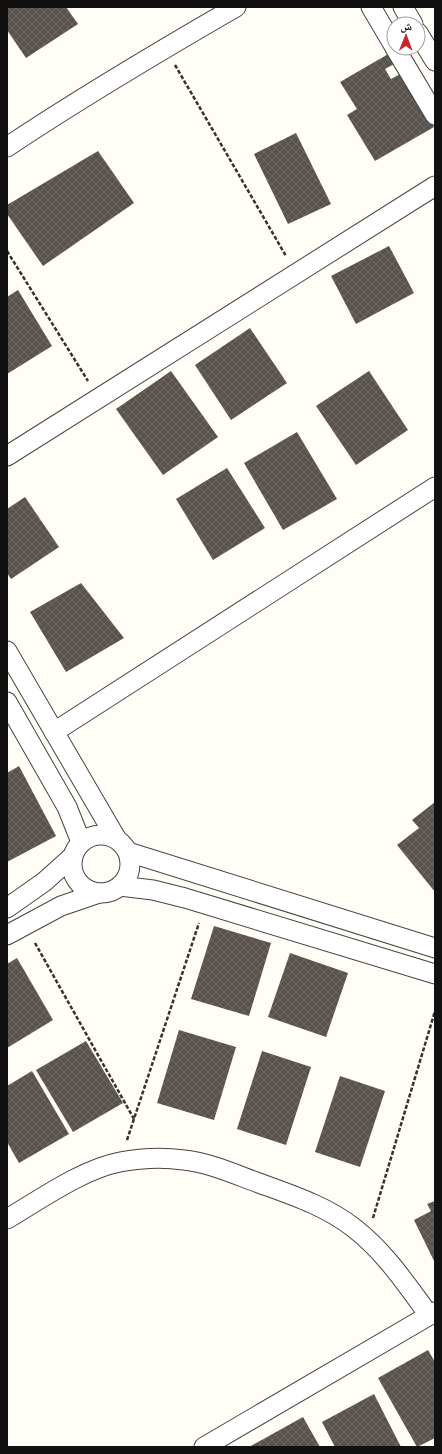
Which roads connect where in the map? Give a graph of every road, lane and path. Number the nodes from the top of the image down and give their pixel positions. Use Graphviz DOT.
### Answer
graph roads {
  1 [pos="236,7"];
  2 [pos="371,7"];
  3 [pos="403,7"];
  4 [pos="408,16"];
  5 [pos="386,32"];
  6 [pos="426,46"];
  7 [pos="165,48"];
  8 [pos="400,56"];
  9 [pos="435,61"];
  10 [pos="435,115"];
  11 [pos="7,147"];
  12 [pos="435,186"];
  13 [pos="7,251"];
  14 [pos="296,274"];
  15 [pos="98,398"];
  16 [pos="7,456"];
  17 [pos="435,487"];
  18 [pos="7,651"];
  19 [pos="7,702"];
  20 [pos="54,732"];
  21 [pos="116,838"];
  22 [pos="77,849"];
  23 [pos="128,852"];
  24 [pos="120,886"];
  25 [pos="99,893"];
  26 [pos="206,904"];
  27 [pos="7,908"];
  28 [pos="25,925"];
  29 [pos="7,935"];
  30 [pos="435,948"];
  31 [pos="435,974"];
  32 [pos="435,1011"];
  33 [pos="134,1119"];
  34 [pos="120,1162"];
  35 [pos="7,1219"];
  36 [pos="366,1239"];
  37 [pos="432,1314"];
  38 [pos="204,1447"];
  1 -- 7 [label="street"];
  2 -- 5 [label="street"];
  3 -- 4 [label="street"];
  6 -- 9 [label="street"];
  7 -- 11 [label="street"];
  7 -- 14 [label="path"];
  8 -- 10 [label="street"];
  12 -- 14 [label="street"];
  13 -- 15 [label="path"];
  14 -- 15 [label="street"];
  15 -- 16 [label="street"];
  17 -- 20 [label="street"];
  18 -- 20 [label="street"];
  19 -- 22 [label="street"];
  20 -- 21 [label="street"];
  21 -- 22 [label="street"];
  21 -- 23 [label="street"];
  22 -- 25 [label="street"];
  22 -- 27 [label="street"];
  23 -- 24 [label="street"];
  23 -- 30 [label="street"];
  24 -- 25 [label="street"];
  24 -- 26 [label="street"];
  25 -- 28 [label="street"];
  26 -- 31 [label="street"];
  26 -- 33 [label="path"];
  28 -- 29 [label="street"];
  28 -- 33 [label="path"];
  32 -- 36 [label="path"];
  33 -- 34 [label="path"];
  34 -- 35 [label="street"];
  34 -- 36 [label="street"];
  36 -- 37 [label="street"];
  37 -- 38 [label="street"];
}
